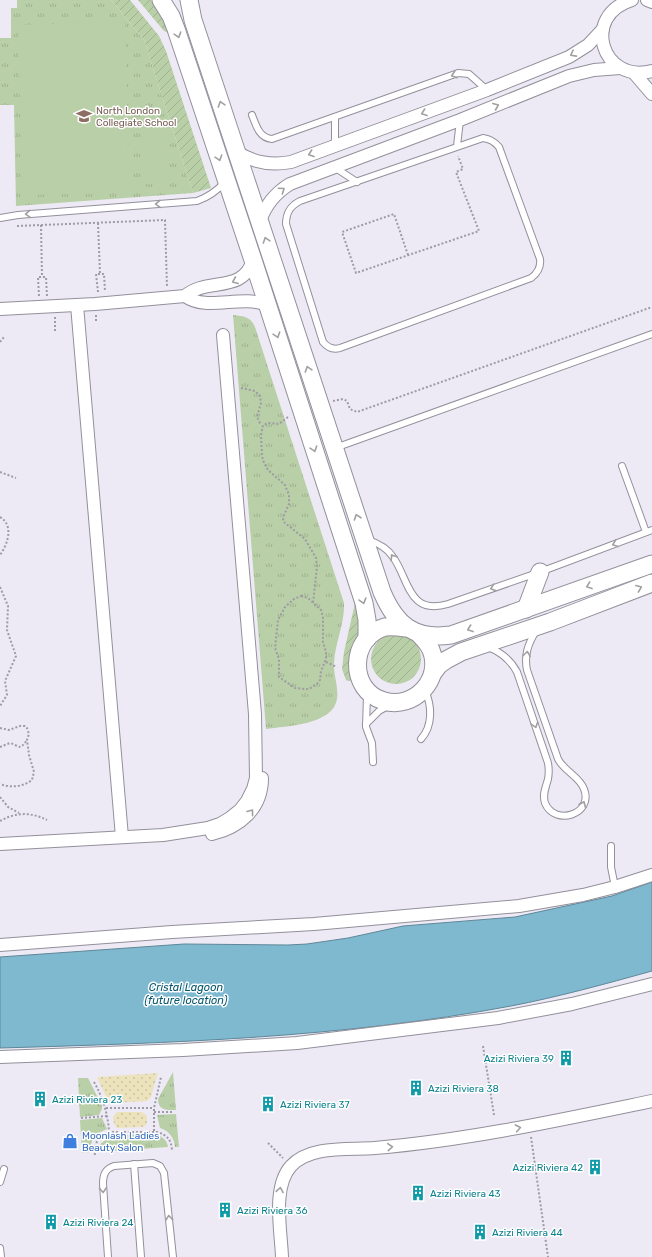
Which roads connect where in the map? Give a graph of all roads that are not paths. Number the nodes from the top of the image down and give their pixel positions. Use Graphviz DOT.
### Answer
graph roads {
  1 [pos="161,0"];
  2 [pos="189,0"];
  3 [pos="632,0"];
  4 [pos="646,0"];
  5 [pos="652,2"];
  6 [pos="612,6"];
  7 [pos="603,29"];
  8 [pos="620,68"];
  9 [pos="652,72"];
  10 [pos="634,73"];
  11 [pos="487,90"];
  12 [pos="652,94"];
  13 [pos="252,115"];
  14 [pos="335,117"];
  15 [pos="460,120"];
  16 [pos="335,146"];
  17 [pos="456,146"];
  18 [pos="237,152"];
  19 [pos="334,167"];
  20 [pos="226,181"];
  21 [pos="357,182"];
  22 [pos="0,218"];
  23 [pos="260,220"];
  24 [pos="253,260"];
  25 [pos="185,296"];
  26 [pos="77,305"];
  27 [pos="267,305"];
  28 [pos="0,309"];
  29 [pos="223,334"];
  30 [pos="652,334"];
  31 [pos="334,449"];
  32 [pos="622,466"];
  33 [pos="649,531"];
  34 [pos="364,539"];
  35 [pos="652,564"];
  36 [pos="540,572"];
  37 [pos="652,583"];
  38 [pos="526,609"];
  39 [pos="539,626"];
  40 [pos="412,630"];
  41 [pos="366,639"];
  42 [pos="483,644"];
  43 [pos="433,672"];
  44 [pos="366,689"];
  45 [pos="424,689"];
  46 [pos="395,703"];
  47 [pos="366,724"];
  48 [pos="421,739"];
  49 [pos="373,762"];
  50 [pos="122,837"];
  51 [pos="0,844"];
  52 [pos="611,846"];
  53 [pos="652,875"];
  54 [pos="615,887"];
  55 [pos="0,945"];
  56 [pos="652,984"];
  57 [pos="0,1057"];
  58 [pos="652,1101"];
  59 [pos="134,1164"];
  60 [pos="4,1169"];
  61 [pos="0,1182"];
  62 [pos="0,1248"];
  63 [pos="1,1257"];
  64 [pos="108,1257"];
  65 [pos="141,1257"];
  66 [pos="172,1257"];
  67 [pos="282,1257"];
  1 -- 20 [label="street, one-way"];
  18 -- 2 [label="street, one-way"];
  3 -- 6 [label="street"];
  4 -- 5 [label="street"];
  6 -- 7 [label="street"];
  7 -- 8 [label="street"];
  7 -- 11 [label="street, one-way"];
  8 -- 10 [label="street"];
  15 -- 8 [label="street, one-way"];
  9 -- 10 [label="street"];
  10 -- 12 [label="street"];
  11 -- 14 [label="lane, one-way"];
  11 -- 16 [label="street, one-way"];
  13 -- 14 [label="lane"];
  14 -- 16 [label="lane"];
  15 -- 17 [label="lane"];
  15 -- 19 [label="street"];
  16 -- 18 [label="street, one-way"];
  17 -- 21 [label="lane"];
  17 -- 21 [label="lane"];
  18 -- 23 [label="street"];
  19 -- 21 [label="lane"];
  23 -- 19 [label="street, one-way"];
  20 -- 22 [label="lane, one-way"];
  20 -- 24 [label="street"];
  31 -- 23 [label="street, one-way"];
  24 -- 25 [label="street, one-way"];
  24 -- 27 [label="street"];
  25 -- 26 [label="street"];
  25 -- 27 [label="street"];
  26 -- 28 [label="street"];
  26 -- 50 [label="street"];
  27 -- 41 [label="street, one-way"];
  29 -- 50 [label="street"];
  30 -- 31 [label="lane"];
  34 -- 31 [label="street, one-way"];
  32 -- 33 [label="lane"];
  33 -- 36 [label="lane, one-way"];
  36 -- 34 [label="lane, one-way"];
  34 -- 40 [label="street"];
  35 -- 38 [label="street, one-way"];
  36 -- 38 [label="street"];
  39 -- 37 [label="street, one-way"];
  38 -- 40 [label="street, one-way"];
  39 -- 42 [label="street"];
  42 -- 39 [label="lane, one-way"];
  40 -- 41 [label="street"];
  40 -- 43 [label="street"];
  41 -- 44 [label="street"];
  42 -- 43 [label="street"];
  43 -- 45 [label="street"];
  44 -- 46 [label="street"];
  44 -- 47 [label="lane"];
  45 -- 46 [label="street"];
  45 -- 48 [label="lane"];
  46 -- 47 [label="lane"];
  47 -- 49 [label="lane"];
  50 -- 51 [label="street"];
  52 -- 54 [label="lane"];
  53 -- 54 [label="street"];
  54 -- 55 [label="street"];
  56 -- 57 [label="street"];
  67 -- 58 [label="street, one-way"];
  59 -- 64 [label="lane, one-way"];
  59 -- 65 [label="lane"];
  66 -- 59 [label="lane, one-way"];
  60 -- 61 [label="lane"];
  62 -- 63 [label="lane"];
}
